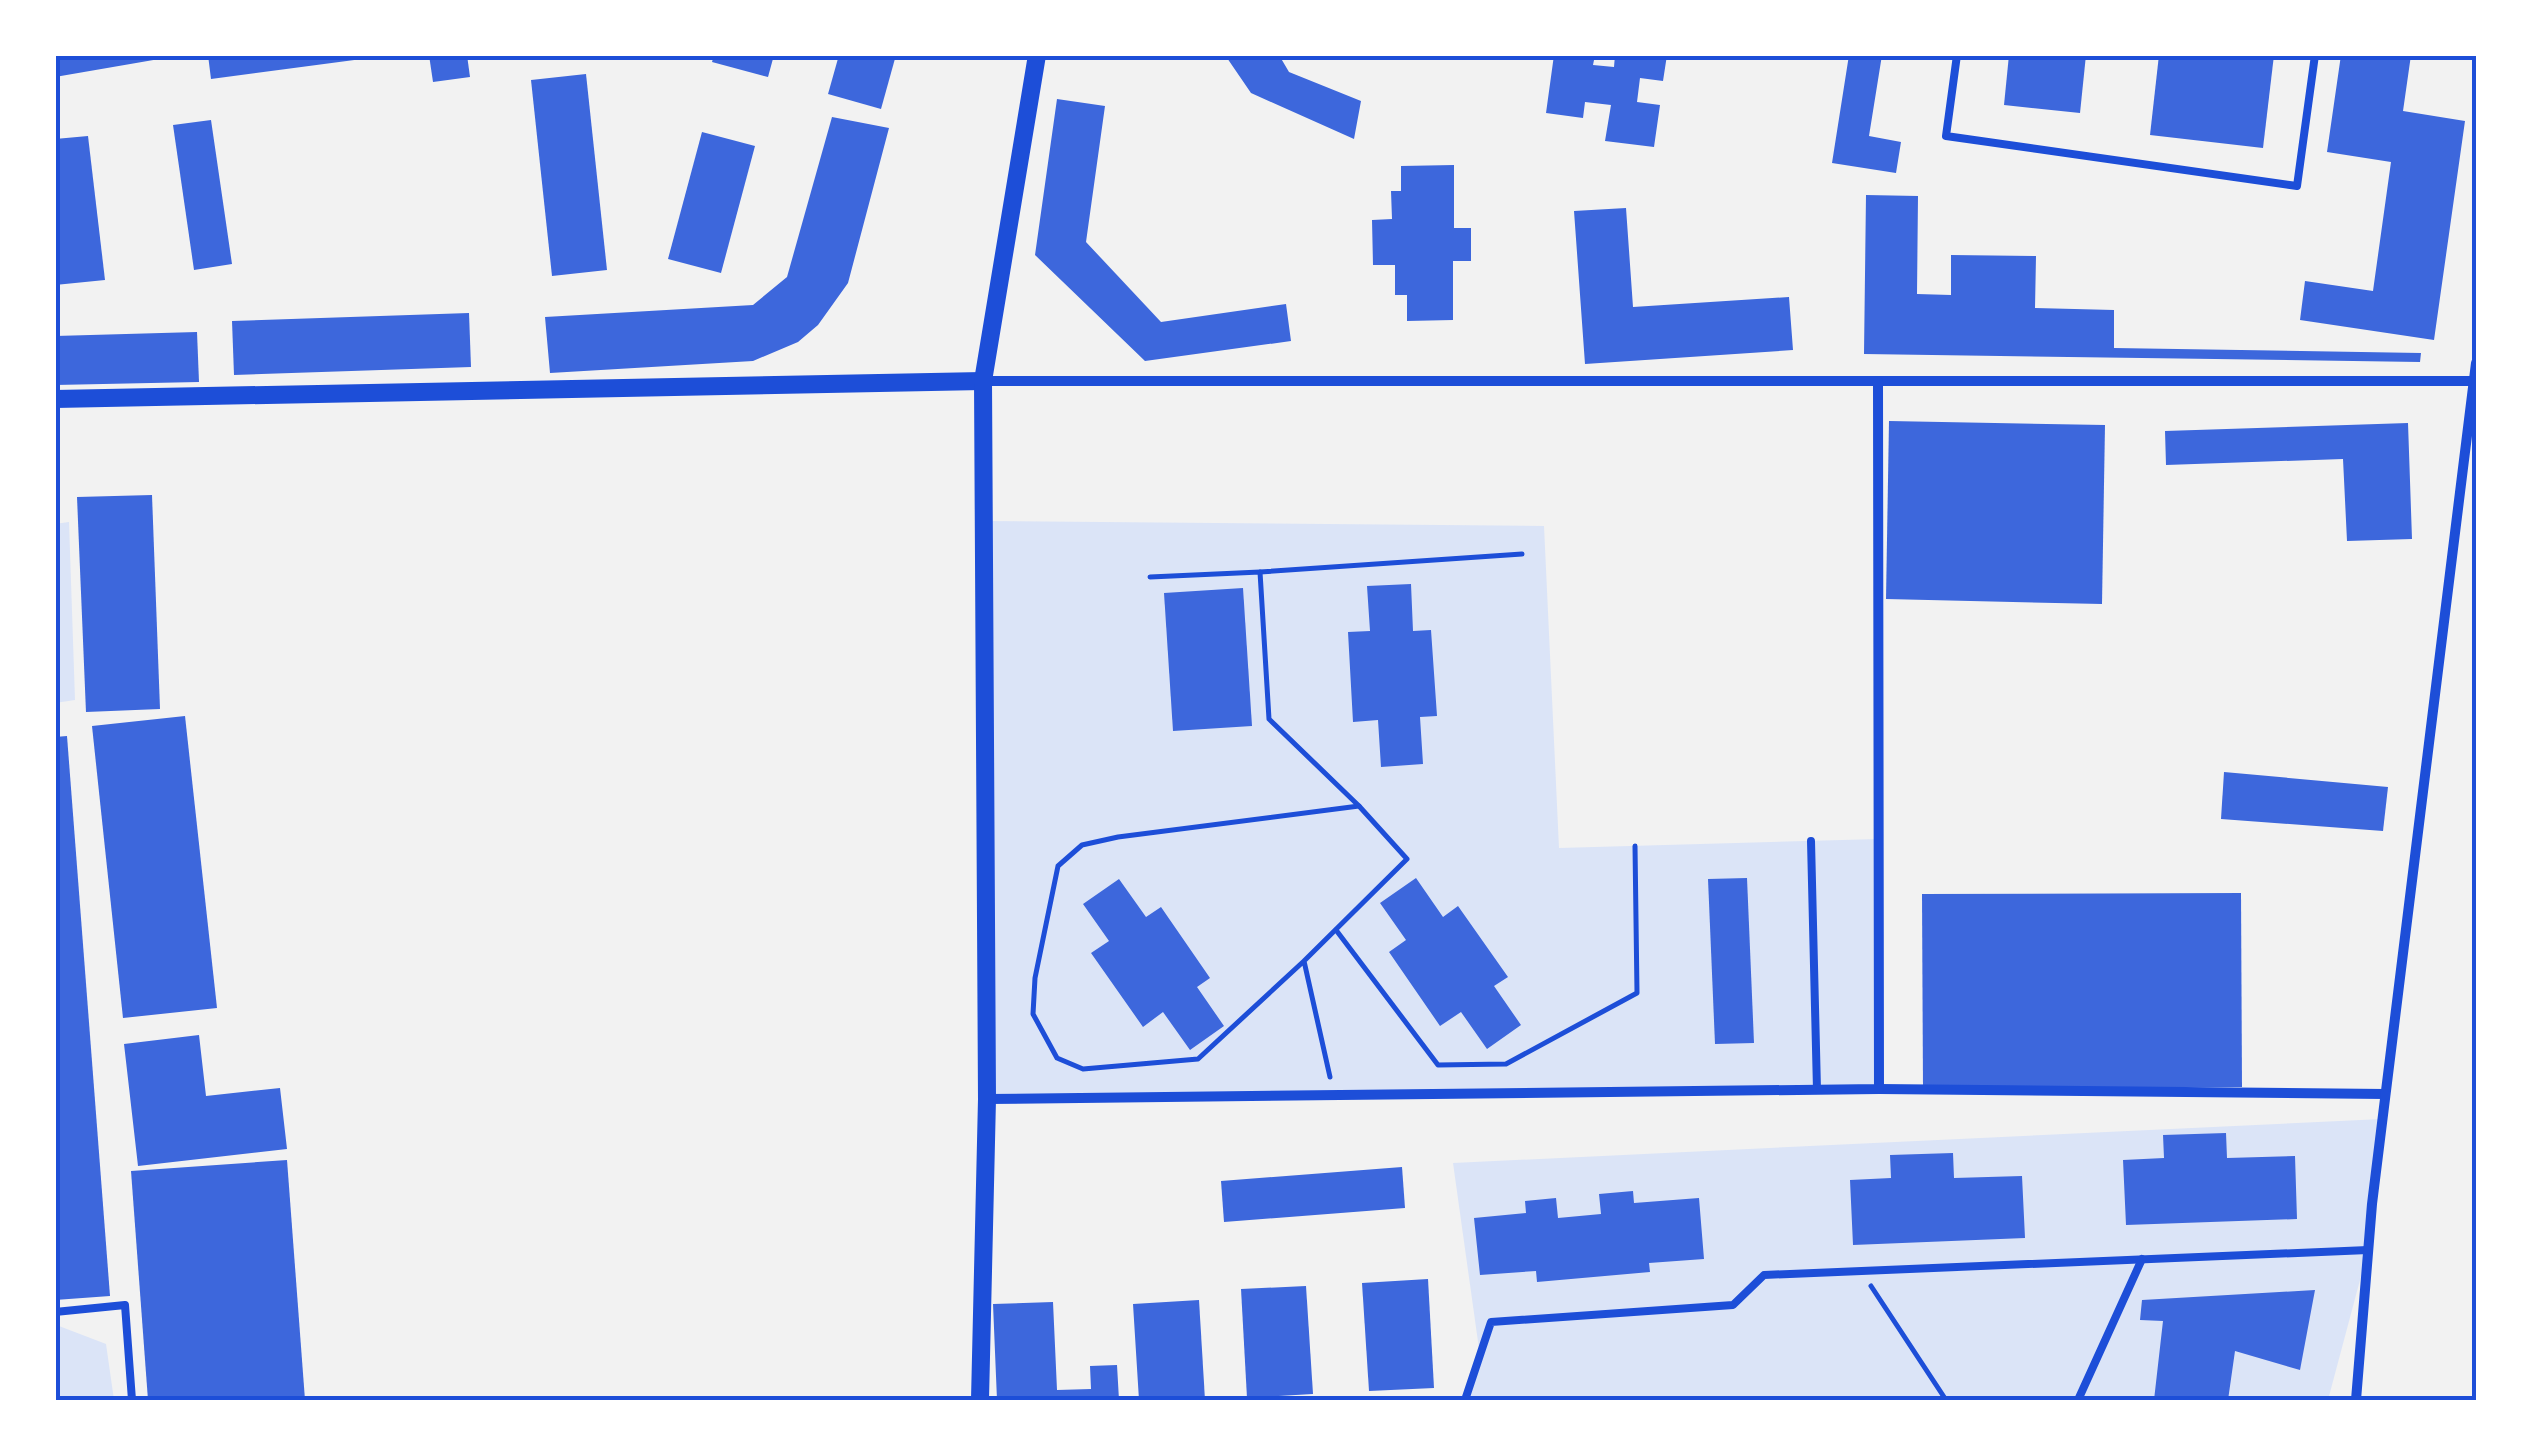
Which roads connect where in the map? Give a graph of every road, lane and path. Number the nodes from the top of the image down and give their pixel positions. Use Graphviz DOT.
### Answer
graph roads {
  1 [pos="1038,55"];
  2 [pos="1957,55"];
  3 [pos="2315,55"];
  4 [pos="2476,364"];
  5 [pos="982,381"];
  6 [pos="1878,381"];
  7 [pos="2474,381"];
  8 [pos="55,399"];
  9 [pos="1522,554"];
  10 [pos="1260,572"];
  11 [pos="1150,577"];
  12 [pos="1359,806"];
  13 [pos="1811,841"];
  14 [pos="1635,846"];
  15 [pos="1336,930"];
  16 [pos="1304,962"];
  17 [pos="1879,1089"];
  18 [pos="1817,1090"];
  19 [pos="2385,1094"];
  20 [pos="1334,1095"];
  21 [pos="987,1099"];
  22 [pos="2368,1250"];
  23 [pos="2142,1259"];
  24 [pos="1862,1271"];
  25 [pos="55,1312"];
  26 [pos="132,1400"];
  27 [pos="980,1400"];
  28 [pos="1465,1400"];
  29 [pos="1946,1400"];
  30 [pos="2078,1400"];
  31 [pos="2356,1400"];
  1 -- 5 [label="street"];
  2 -- 3 [label="lane"];
  4 -- 7 [label="street"];
  5 -- 6 [label="street"];
  5 -- 8 [label="street"];
  5 -- 21 [label="street"];
  6 -- 7 [label="street"];
  6 -- 17 [label="street"];
  7 -- 19 [label="street"];
  9 -- 10 [label="path"];
  10 -- 11 [label="path"];
  10 -- 12 [label="path"];
  12 -- 15 [label="path"];
  12 -- 16 [label="path"];
  13 -- 18 [label="lane"];
  14 -- 15 [label="path"];
  15 -- 16 [label="path"];
  16 -- 20 [label="path"];
  17 -- 18 [label="street"];
  17 -- 19 [label="street"];
  18 -- 20 [label="street"];
  19 -- 22 [label="street"];
  20 -- 21 [label="street"];
  21 -- 27 [label="street"];
  22 -- 23 [label="lane"];
  22 -- 31 [label="street"];
  23 -- 24 [label="lane"];
  23 -- 30 [label="lane"];
  24 -- 28 [label="lane"];
  24 -- 29 [label="path"];
  25 -- 26 [label="lane"];
}
